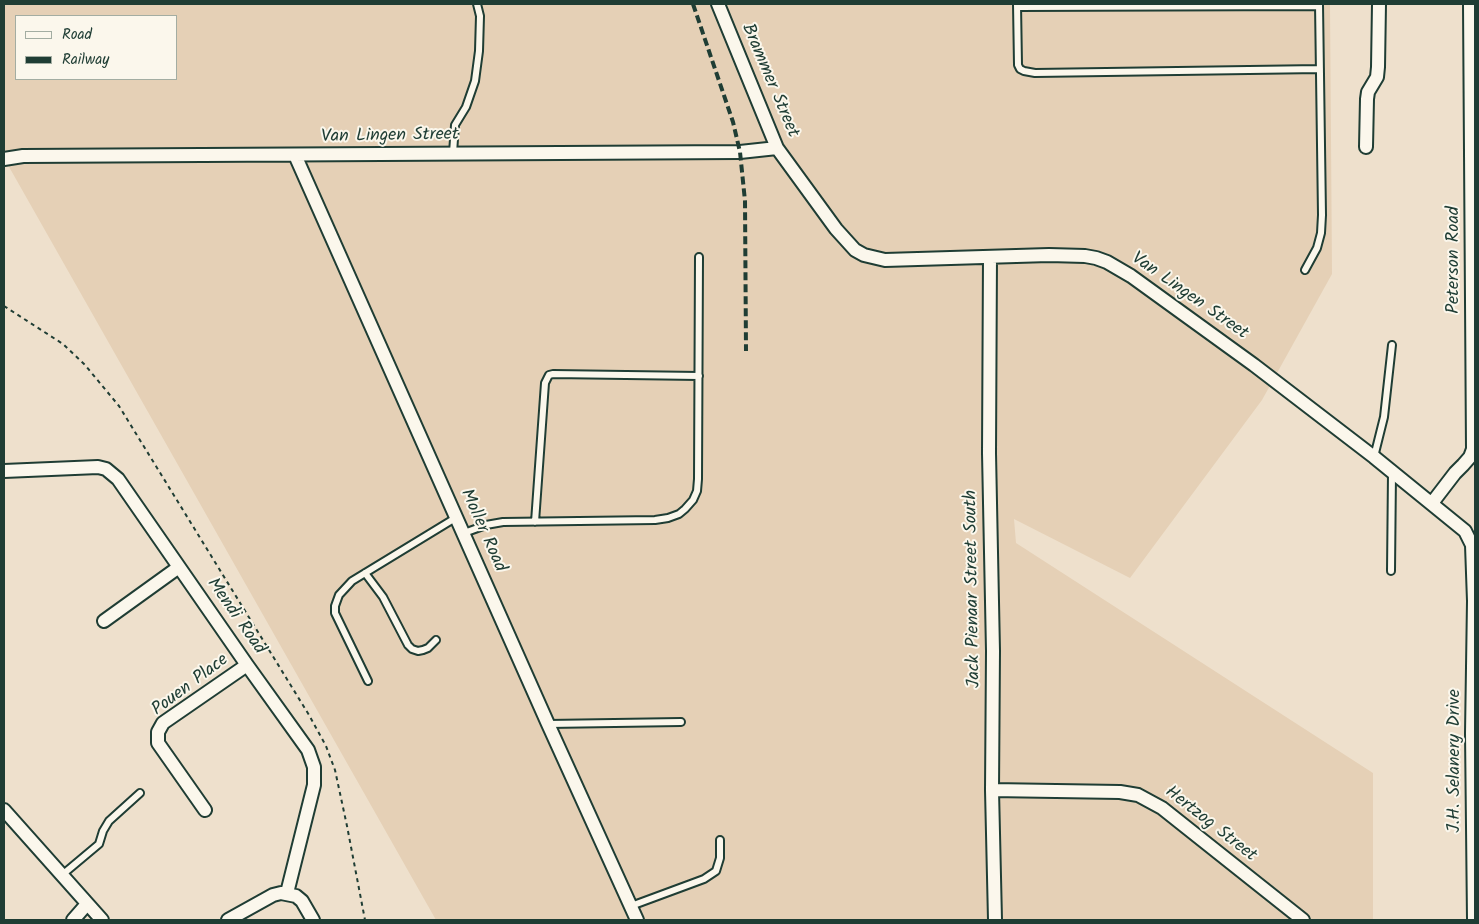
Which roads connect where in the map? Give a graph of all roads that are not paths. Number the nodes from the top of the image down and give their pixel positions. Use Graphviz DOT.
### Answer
graph roads {
  1 [pos="477,4"];
  2 [pos="718,4"];
  3 [pos="1379,4"];
  4 [pos="1470,4"];
  5 [pos="1319,5"];
  6 [pos="1017,6"];
  7 [pos="1320,69"];
  8 [pos="1366,147"];
  9 [pos="777,148"];
  10 [pos="1474,148"];
  11 [pos="454,153"];
  12 [pos="295,155"];
  13 [pos="4,160"];
  14 [pos="847,242"];
  15 [pos="699,257"];
  16 [pos="990,257"];
  17 [pos="1305,270"];
  18 [pos="1392,346"];
  19 [pos="699,376"];
  20 [pos="1374,457"];
  21 [pos="4,471"];
  22 [pos="1392,472"];
  23 [pos="1432,503"];
  24 [pos="457,518"];
  25 [pos="535,522"];
  26 [pos="1460,525"];
  27 [pos="464,533"];
  28 [pos="179,567"];
  29 [pos="1391,571"];
  30 [pos="365,573"];
  31 [pos="1475,601"];
  32 [pos="104,621"];
  33 [pos="436,640"];
  34 [pos="247,665"];
  35 [pos="368,680"];
  36 [pos="681,722"];
  37 [pos="548,724"];
  38 [pos="1474,737"];
  39 [pos="992,790"];
  40 [pos="140,793"];
  41 [pos="4,810"];
  42 [pos="205,810"];
  43 [pos="720,840"];
  44 [pos="62,875"];
  45 [pos="1475,889"];
  46 [pos="287,893"];
  47 [pos="87,904"];
  48 [pos="630,906"];
  49 [pos="73,920"];
  50 [pos="102,920"];
  51 [pos="228,920"];
  52 [pos="313,920"];
  53 [pos="637,920"];
  54 [pos="995,920"];
  55 [pos="1303,920"];
  56 [pos="1474,920"];
  1 -- 11 [label="lane"];
  2 -- 9 [label="street, Brammer Street"];
  3 -- 8 [label="street"];
  4 -- 10 [label="street, Peterson Road"];
  5 -- 6 [label="lane"];
  5 -- 7 [label="lane"];
  6 -- 7 [label="lane"];
  7 -- 17 [label="lane"];
  9 -- 11 [label="street, Van Lingen Street"];
  9 -- 14 [label="street, Brammer Street"];
  10 -- 23 [label="street, Peterson Road"];
  11 -- 12 [label="street, Van Lingen Street"];
  12 -- 13 [label="street, Van Lingen Street"];
  12 -- 24 [label="street, Moller Road"];
  14 -- 16 [label="street, Van Lingen Street"];
  15 -- 19 [label="lane"];
  16 -- 20 [label="street, Van Lingen Street"];
  16 -- 39 [label="street, Jack Pienaar Street South"];
  18 -- 20 [label="lane"];
  19 -- 25 [label="lane"];
  19 -- 25 [label="lane"];
  20 -- 22 [label="street, Van Lingen Street"];
  21 -- 28 [label="street, Mendi Road"];
  22 -- 23 [label="street, Van Lingen Street"];
  22 -- 29 [label="lane"];
  23 -- 26 [label="street, Van Lingen Street"];
  24 -- 27 [label="street, Moller Road"];
  24 -- 30 [label="lane"];
  25 -- 27 [label="lane"];
  26 -- 31 [label="street, J.H. Selanery Drive"];
  27 -- 37 [label="street, Moller Road"];
  28 -- 32 [label="street"];
  28 -- 34 [label="street, Mendi Road"];
  30 -- 33 [label="lane"];
  30 -- 35 [label="lane"];
  31 -- 38 [label="street, J.H. Selanery Drive"];
  34 -- 42 [label="street, Pouen Place"];
  34 -- 46 [label="street, Mendi Road"];
  36 -- 37 [label="lane"];
  37 -- 48 [label="street, Moller Road"];
  38 -- 45 [label="street, J.H. Selanery Drive"];
  39 -- 54 [label="street, Jack Pienaar Street South"];
  39 -- 55 [label="street, Hertzog Street"];
  40 -- 44 [label="lane"];
  41 -- 44 [label="street"];
  43 -- 48 [label="lane"];
  44 -- 47 [label="street"];
  45 -- 56 [label="street, J.H. Selanery Drive"];
  46 -- 51 [label="street"];
  46 -- 52 [label="street"];
  47 -- 49 [label="street"];
  47 -- 50 [label="street"];
  48 -- 53 [label="street, Moller Road"];
}
